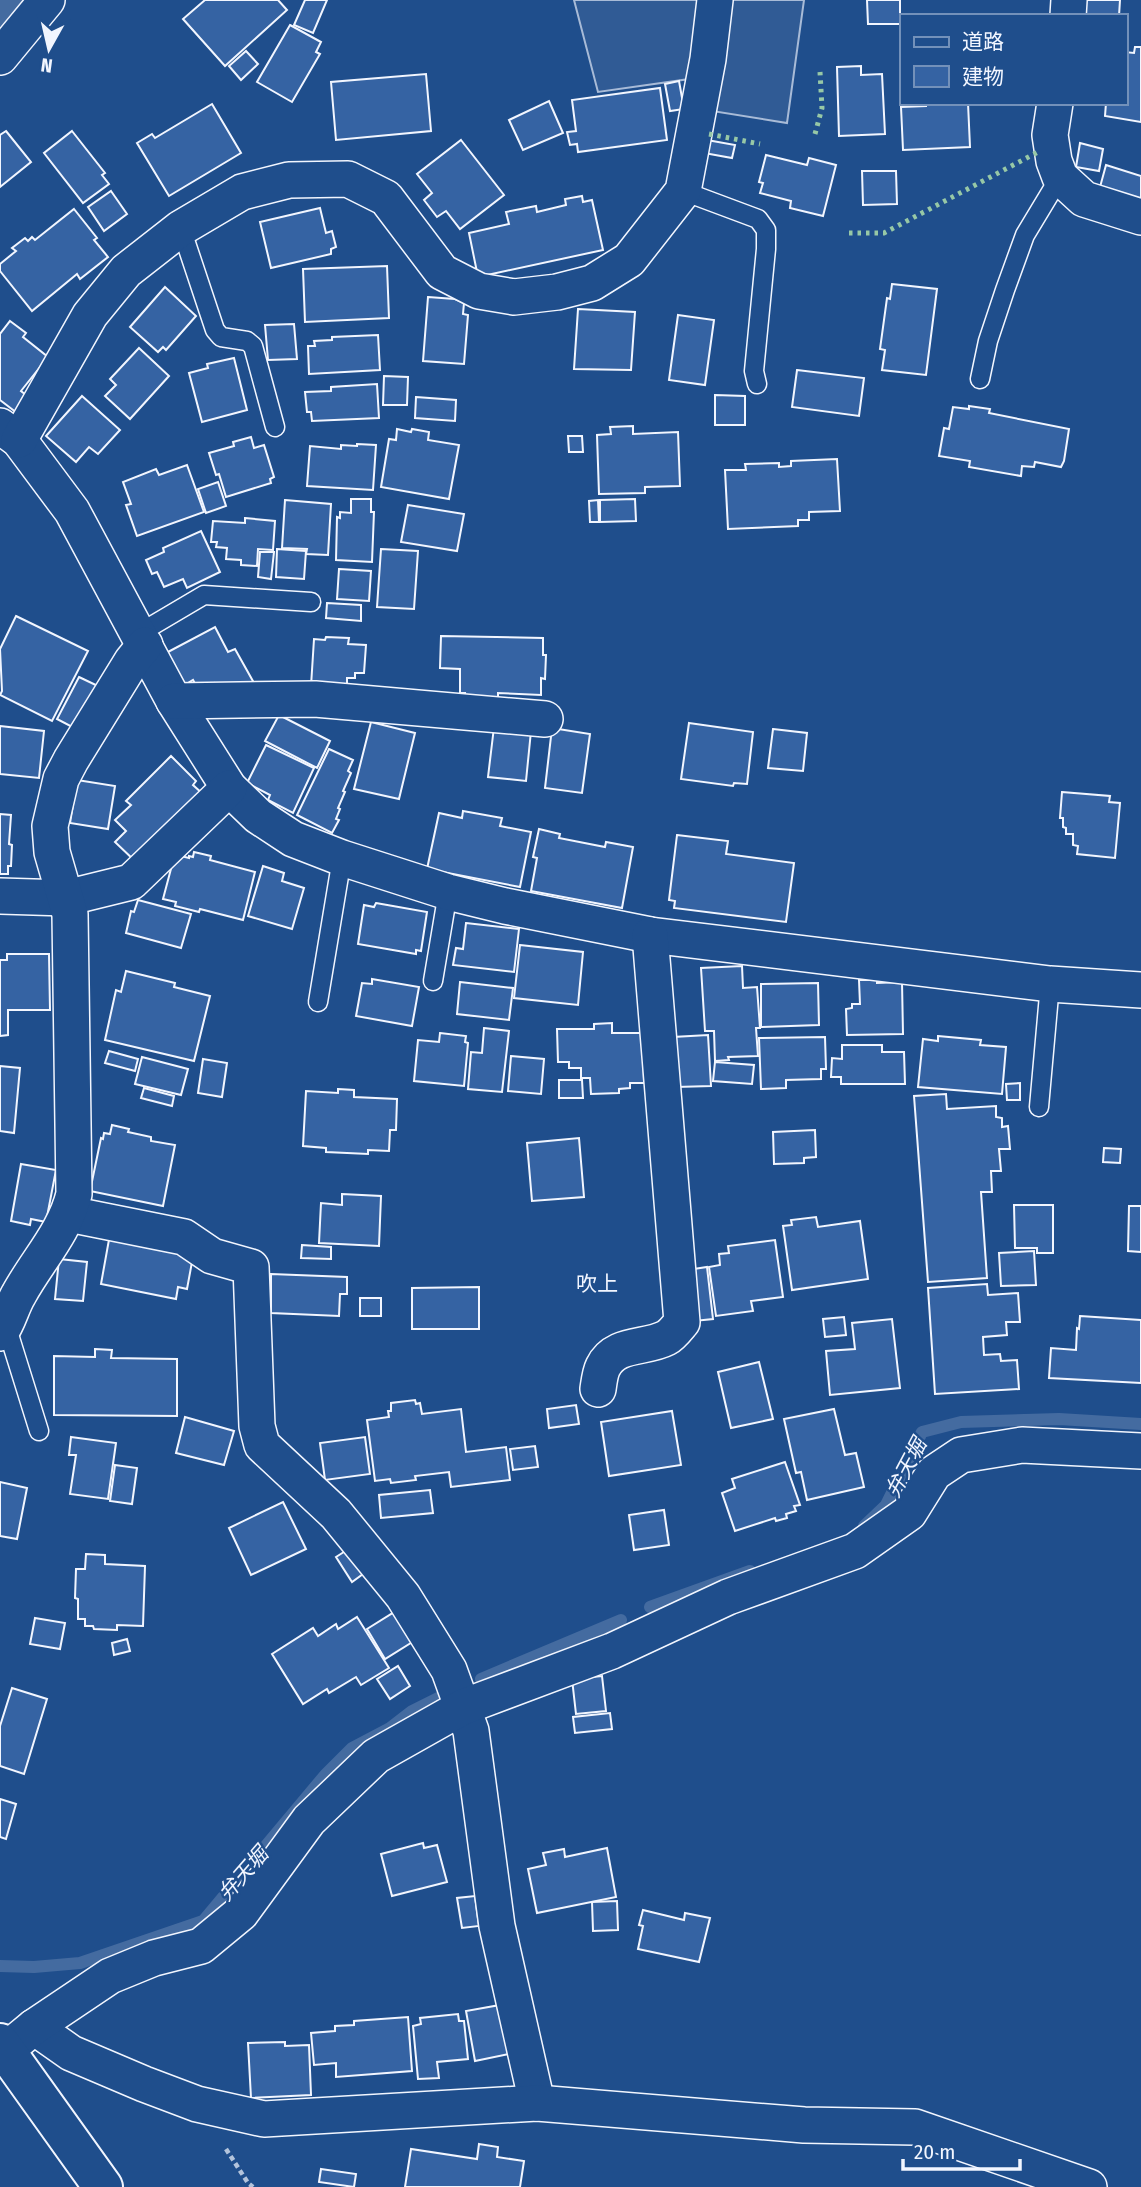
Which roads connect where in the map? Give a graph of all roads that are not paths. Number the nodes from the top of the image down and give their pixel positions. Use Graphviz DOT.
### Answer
graph roads {
  1 [pos="47,0"];
  2 [pos="715,0"];
  3 [pos="0,57"];
  4 [pos="1055,105"];
  5 [pos="1060,177"];
  6 [pos="683,191"];
  7 [pos="1141,217"];
  8 [pos="181,228"];
  9 [pos="980,379"];
  10 [pos="757,384"];
  11 [pos="275,427"];
  12 [pos="10,433"];
  13 [pos="311,603"];
  14 [pos="142,639"];
  15 [pos="174,701"];
  16 [pos="545,719"];
  17 [pos="229,788"];
  18 [pos="342,858"];
  19 [pos="448,892"];
  20 [pos="0,896"];
  21 [pos="66,898"];
  22 [pos="650,935"];
  23 [pos="433,981"];
  24 [pos="1050,984"];
  25 [pos="1141,990"];
  26 [pos="318,1002"];
  27 [pos="1039,1107"];
  28 [pos="69,1214"];
  29 [pos="3,1329"];
  30 [pos="598,1389"];
  31 [pos="39,1431"];
  32 [pos="1141,1451"];
  33 [pos="463,1707"];
  34 [pos="34,2027"];
  35 [pos="2,2050"];
  36 [pos="537,2103"];
  37 [pos="103,2187"];
  38 [pos="1089,2187"];
  1 -- 3 [label="street"];
  2 -- 6 [label="street"];
  4 -- 5 [label="street"];
  5 -- 7 [label="street"];
  5 -- 9 [label="lane"];
  6 -- 8 [label="street"];
  6 -- 10 [label="lane"];
  8 -- 11 [label="lane"];
  8 -- 12 [label="street"];
  12 -- 14 [label="street"];
  13 -- 14 [label="lane"];
  14 -- 15 [label="street"];
  14 -- 21 [label="street"];
  15 -- 16 [label="street"];
  15 -- 17 [label="street"];
  17 -- 18 [label="street"];
  17 -- 21 [label="street"];
  18 -- 19 [label="street"];
  18 -- 26 [label="lane"];
  19 -- 22 [label="street"];
  19 -- 23 [label="lane"];
  20 -- 21 [label="street"];
  21 -- 28 [label="street"];
  22 -- 24 [label="street"];
  22 -- 30 [label="street"];
  24 -- 25 [label="street"];
  24 -- 27 [label="lane"];
  28 -- 29 [label="street"];
  28 -- 33 [label="street"];
  29 -- 31 [label="lane"];
  32 -- 33 [label="street"];
  33 -- 34 [label="street"];
  33 -- 36 [label="street"];
  34 -- 35 [label="street"];
  34 -- 36 [label="street"];
  35 -- 37 [label="street"];
  36 -- 38 [label="street"];
}
